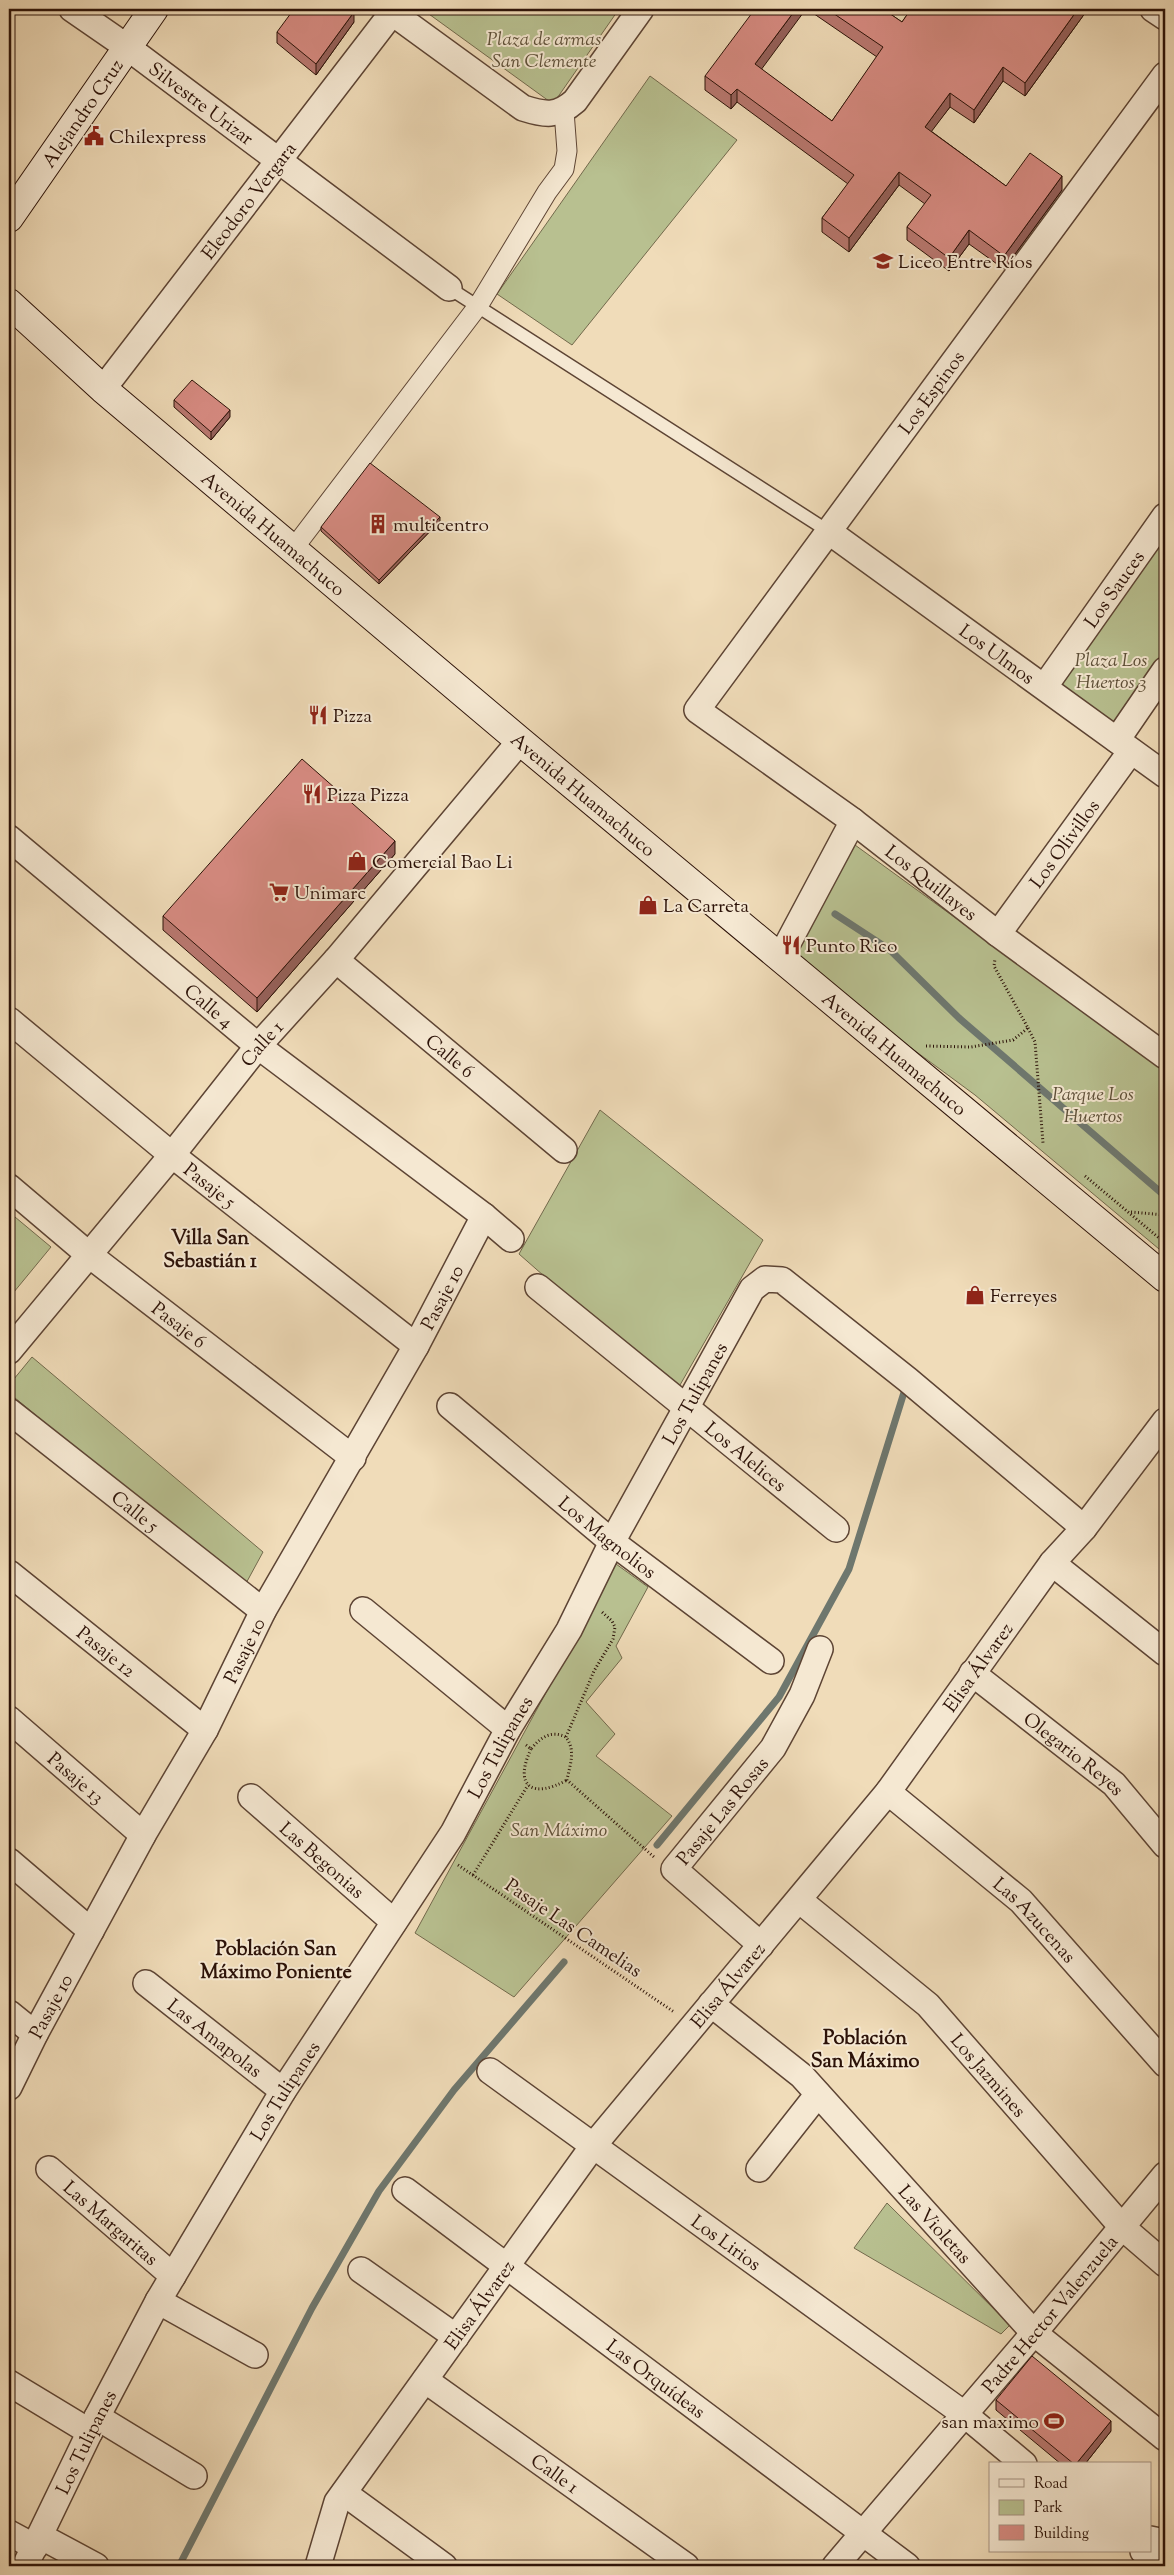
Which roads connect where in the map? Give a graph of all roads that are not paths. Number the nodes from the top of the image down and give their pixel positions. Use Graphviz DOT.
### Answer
graph roads {
  1 [pos="72,9"];
  2 [pos="154,9"];
  3 [pos="641,9"];
  4 [pos="1153,9"];
  5 [pos="389,11"];
  6 [pos="1165,18"];
  7 [pos="127,47"];
  8 [pos="1165,75"];
  9 [pos="558,113"];
  10 [pos="277,160"];
  11 [pos="9,218"];
  12 [pos="449,288"];
  13 [pos="9,303"];
  14 [pos="478,306"];
  15 [pos="103,389"];
  16 [pos="1165,516"];
  17 [pos="828,531"];
  18 [pos="294,549"];
  19 [pos="1165,670"];
  20 [pos="1045,686"];
  21 [pos="697,710"];
  22 [pos="520,742"];
  23 [pos="1124,746"];
  24 [pos="1165,775"];
  25 [pos="853,821"];
  26 [pos="9,838"];
  27 [pos="998,934"];
  28 [pos="780,958"];
  29 [pos="336,960"];
  30 [pos="9,1020"];
  31 [pos="258,1046"];
  32 [pos="1165,1056"];
  33 [pos="564,1150"];
  34 [pos="172,1155"];
  35 [pos="9,1186"];
  36 [pos="484,1216"];
  37 [pos="511,1239"];
  38 [pos="88,1254"];
  39 [pos="1165,1278"];
  40 [pos="538,1287"];
  41 [pos="416,1346"];
  42 [pos="9,1352"];
  43 [pos="450,1406"];
  44 [pos="687,1409"];
  45 [pos="9,1412"];
  46 [pos="1165,1421"];
  47 [pos="353,1458"];
  48 [pos="1084,1528"];
  49 [pos="836,1529"];
  50 [pos="612,1542"];
  51 [pos="1052,1563"];
  52 [pos="9,1573"];
  53 [pos="363,1610"];
  54 [pos="263,1611"];
  55 [pos="820,1648"];
  56 [pos="1165,1652"];
  57 [pos="771,1661"];
  58 [pos="972,1673"];
  59 [pos="9,1719"];
  60 [pos="508,1728"];
  61 [pos="205,1730"];
  62 [pos="888,1792"];
  63 [pos="251,1797"];
  64 [pos="143,1835"];
  65 [pos="1165,1845"];
  66 [pos="9,1861"];
  67 [pos="799,1900"];
  68 [pos="394,1922"];
  69 [pos="91,1931"];
  70 [pos="761,1945"];
  71 [pos="146,1983"];
  72 [pos="711,2004"];
  73 [pos="9,2013"];
  74 [pos="35,2034"];
  75 [pos="1165,2064"];
  76 [pos="490,2071"];
  77 [pos="9,2087"];
  78 [pos="283,2091"];
  79 [pos="818,2094"];
  80 [pos="593,2146"];
  81 [pos="49,2169"];
  82 [pos="759,2169"];
  83 [pos="1165,2175"];
  84 [pos="405,2190"];
  85 [pos="1122,2227"];
  86 [pos="1165,2264"];
  87 [pos="507,2266"];
  88 [pos="362,2270"];
  89 [pos="173,2276"];
  90 [pos="158,2301"];
  91 [pos="1034,2333"];
  92 [pos="456,2337"];
  93 [pos="255,2355"];
  94 [pos="425,2380"];
  95 [pos="9,2383"];
  96 [pos="964,2414"];
  97 [pos="94,2425"];
  98 [pos="1165,2438"];
  99 [pos="1022,2462"];
  100 [pos="194,2476"];
  101 [pos="344,2492"];
  102 [pos="9,2533"];
  103 [pos="862,2533"];
  104 [pos="1152,2539"];
  105 [pos="1165,2542"];
  106 [pos="33,2550"];
  107 [pos="1144,2552"];
  108 [pos="96,2566"];
  109 [pos="318,2566"];
  110 [pos="444,2566"];
  111 [pos="686,2566"];
  112 [pos="835,2566"];
  113 [pos="907,2566"];
  114 [pos="1161,2566"];
  1 -- 7 [label="street, Silvestre Urizar"];
  2 -- 7 [label="main road, Alejandro Cruz"];
  3 -- 9 [label="street"];
  4 -- 6 [label="street"];
  5 -- 9 [label="street"];
  5 -- 10 [label="street, Eleodoro Vergara"];
  7 -- 10 [label="street, Silvestre Urizar"];
  7 -- 11 [label="main road, Alejandro Cruz"];
  8 -- 17 [label="street, Los Espinos"];
  9 -- 14 [label="street"];
  10 -- 12 [label="street, Silvestre Urizar"];
  10 -- 15 [label="street, Eleodoro Vergara"];
  12 -- 14 [label="lane"];
  13 -- 15 [label="main road, Avenida Huamachuco"];
  14 -- 17 [label="lane"];
  14 -- 18 [label="street"];
  15 -- 18 [label="main road, Avenida Huamachuco"];
  16 -- 20 [label="street, Los Sauces"];
  17 -- 20 [label="street, Los Ulmos"];
  17 -- 21 [label="street, Los Espinos"];
  18 -- 22 [label="main road, Avenida Huamachuco"];
  19 -- 23 [label="street"];
  20 -- 23 [label="street, Los Ulmos"];
  21 -- 25 [label="street, Los Quillayes"];
  22 -- 28 [label="main road, Avenida Huamachuco"];
  22 -- 29 [label="street, Calle 1"];
  23 -- 24 [label="street, Los Ulmos"];
  23 -- 27 [label="street, Los Olivillos"];
  25 -- 27 [label="street, Los Quillayes"];
  25 -- 28 [label="street"];
  26 -- 31 [label="street, Calle 4"];
  27 -- 32 [label="street, Los Quillayes"];
  28 -- 39 [label="main road, Avenida Huamachuco"];
  29 -- 31 [label="street, Calle 1"];
  29 -- 33 [label="street, Calle 6"];
  30 -- 34 [label="street, Pasaje 5"];
  31 -- 34 [label="street, Calle 1"];
  31 -- 36 [label="street, Calle 4"];
  34 -- 38 [label="street, Calle 1"];
  34 -- 41 [label="street, Pasaje 5"];
  35 -- 38 [label="street, Pasaje 6"];
  36 -- 37 [label="street, Calle 4"];
  36 -- 41 [label="street, Pasaje 10"];
  38 -- 42 [label="street, Calle 1"];
  38 -- 47 [label="street, Pasaje 6"];
  40 -- 44 [label="street, Los Alelices"];
  41 -- 47 [label="street, Pasaje 10"];
  43 -- 50 [label="street, Los Magnolios"];
  44 -- 48 [label="street, Los Tulipanes"];
  44 -- 49 [label="street, Los Alelices"];
  44 -- 50 [label="street, Los Tulipanes"];
  45 -- 54 [label="street, Calle 5"];
  46 -- 48 [label="street, Elisa Álvarez"];
  47 -- 54 [label="street, Pasaje 10"];
  48 -- 51 [label="street, Elisa Álvarez"];
  50 -- 57 [label="street, Los Magnolios"];
  50 -- 60 [label="street, Los Tulipanes"];
  51 -- 56 [label="street"];
  51 -- 58 [label="street, Elisa Álvarez"];
  52 -- 61 [label="street, Pasaje 12"];
  53 -- 60 [label="street"];
  54 -- 61 [label="street, Pasaje 10"];
  55 -- 70 [label="street, Pasaje Las Rosas"];
  58 -- 62 [label="street, Elisa Álvarez"];
  58 -- 65 [label="street, Olegario Reyes"];
  59 -- 64 [label="street, Pasaje 13"];
  60 -- 68 [label="street, Los Tulipanes"];
  61 -- 64 [label="street, Pasaje 10"];
  62 -- 67 [label="street, Elisa Álvarez"];
  62 -- 75 [label="street, Las Azucenas"];
  63 -- 68 [label="street, Las Begonias"];
  64 -- 69 [label="street, Pasaje 10"];
  66 -- 69 [label="street"];
  67 -- 70 [label="street, Elisa Álvarez"];
  67 -- 85 [label="street, Los Jazmines"];
  68 -- 78 [label="street, Los Tulipanes"];
  69 -- 74 [label="street, Pasaje 10"];
  70 -- 72 [label="street, Elisa Álvarez"];
  71 -- 78 [label="street, Las Amapolas"];
  72 -- 79 [label="street, Las Violetas"];
  72 -- 80 [label="street, Elisa Álvarez"];
  73 -- 74 [label="street"];
  74 -- 77 [label="street, Pasaje 10"];
  76 -- 80 [label="street, Los Lirios"];
  78 -- 89 [label="street, Los Tulipanes"];
  79 -- 82 [label="street"];
  79 -- 91 [label="street, Las Violetas"];
  80 -- 87 [label="street, Elisa Álvarez"];
  80 -- 96 [label="street, Los Lirios"];
  81 -- 89 [label="street, Las Margaritas"];
  83 -- 85 [label="street, Padre Hector Valenzuela"];
  84 -- 87 [label="street, Las Orquídeas"];
  85 -- 86 [label="street, Los Jazmines"];
  85 -- 91 [label="street, Padre Hector Valenzuela"];
  87 -- 92 [label="street, Elisa Álvarez"];
  87 -- 103 [label="street, Las Orquídeas"];
  88 -- 92 [label="street"];
  89 -- 90 [label="street, Los Tulipanes"];
  90 -- 93 [label="street"];
  90 -- 97 [label="street, Los Tulipanes"];
  91 -- 96 [label="street, Padre Hector Valenzuela"];
  91 -- 98 [label="street, Las Violetas"];
  92 -- 94 [label="street, Elisa Álvarez"];
  94 -- 101 [label="street, Elisa Álvarez"];
  94 -- 111 [label="street, Calle 1"];
  95 -- 97 [label="street"];
  96 -- 99 [label="street, Los Lirios"];
  96 -- 103 [label="street, Padre Hector Valenzuela"];
  97 -- 100 [label="street"];
  97 -- 106 [label="street, Los Tulipanes"];
  101 -- 109 [label="street, Elisa Álvarez"];
  101 -- 110 [label="street"];
  102 -- 106 [label="street"];
  103 -- 112 [label="street, Padre Hector Valenzuela"];
  103 -- 113 [label="street, Las Orquídeas"];
  104 -- 105 [label="street"];
  106 -- 108 [label="street"];
  107 -- 114 [label="street"];
}
